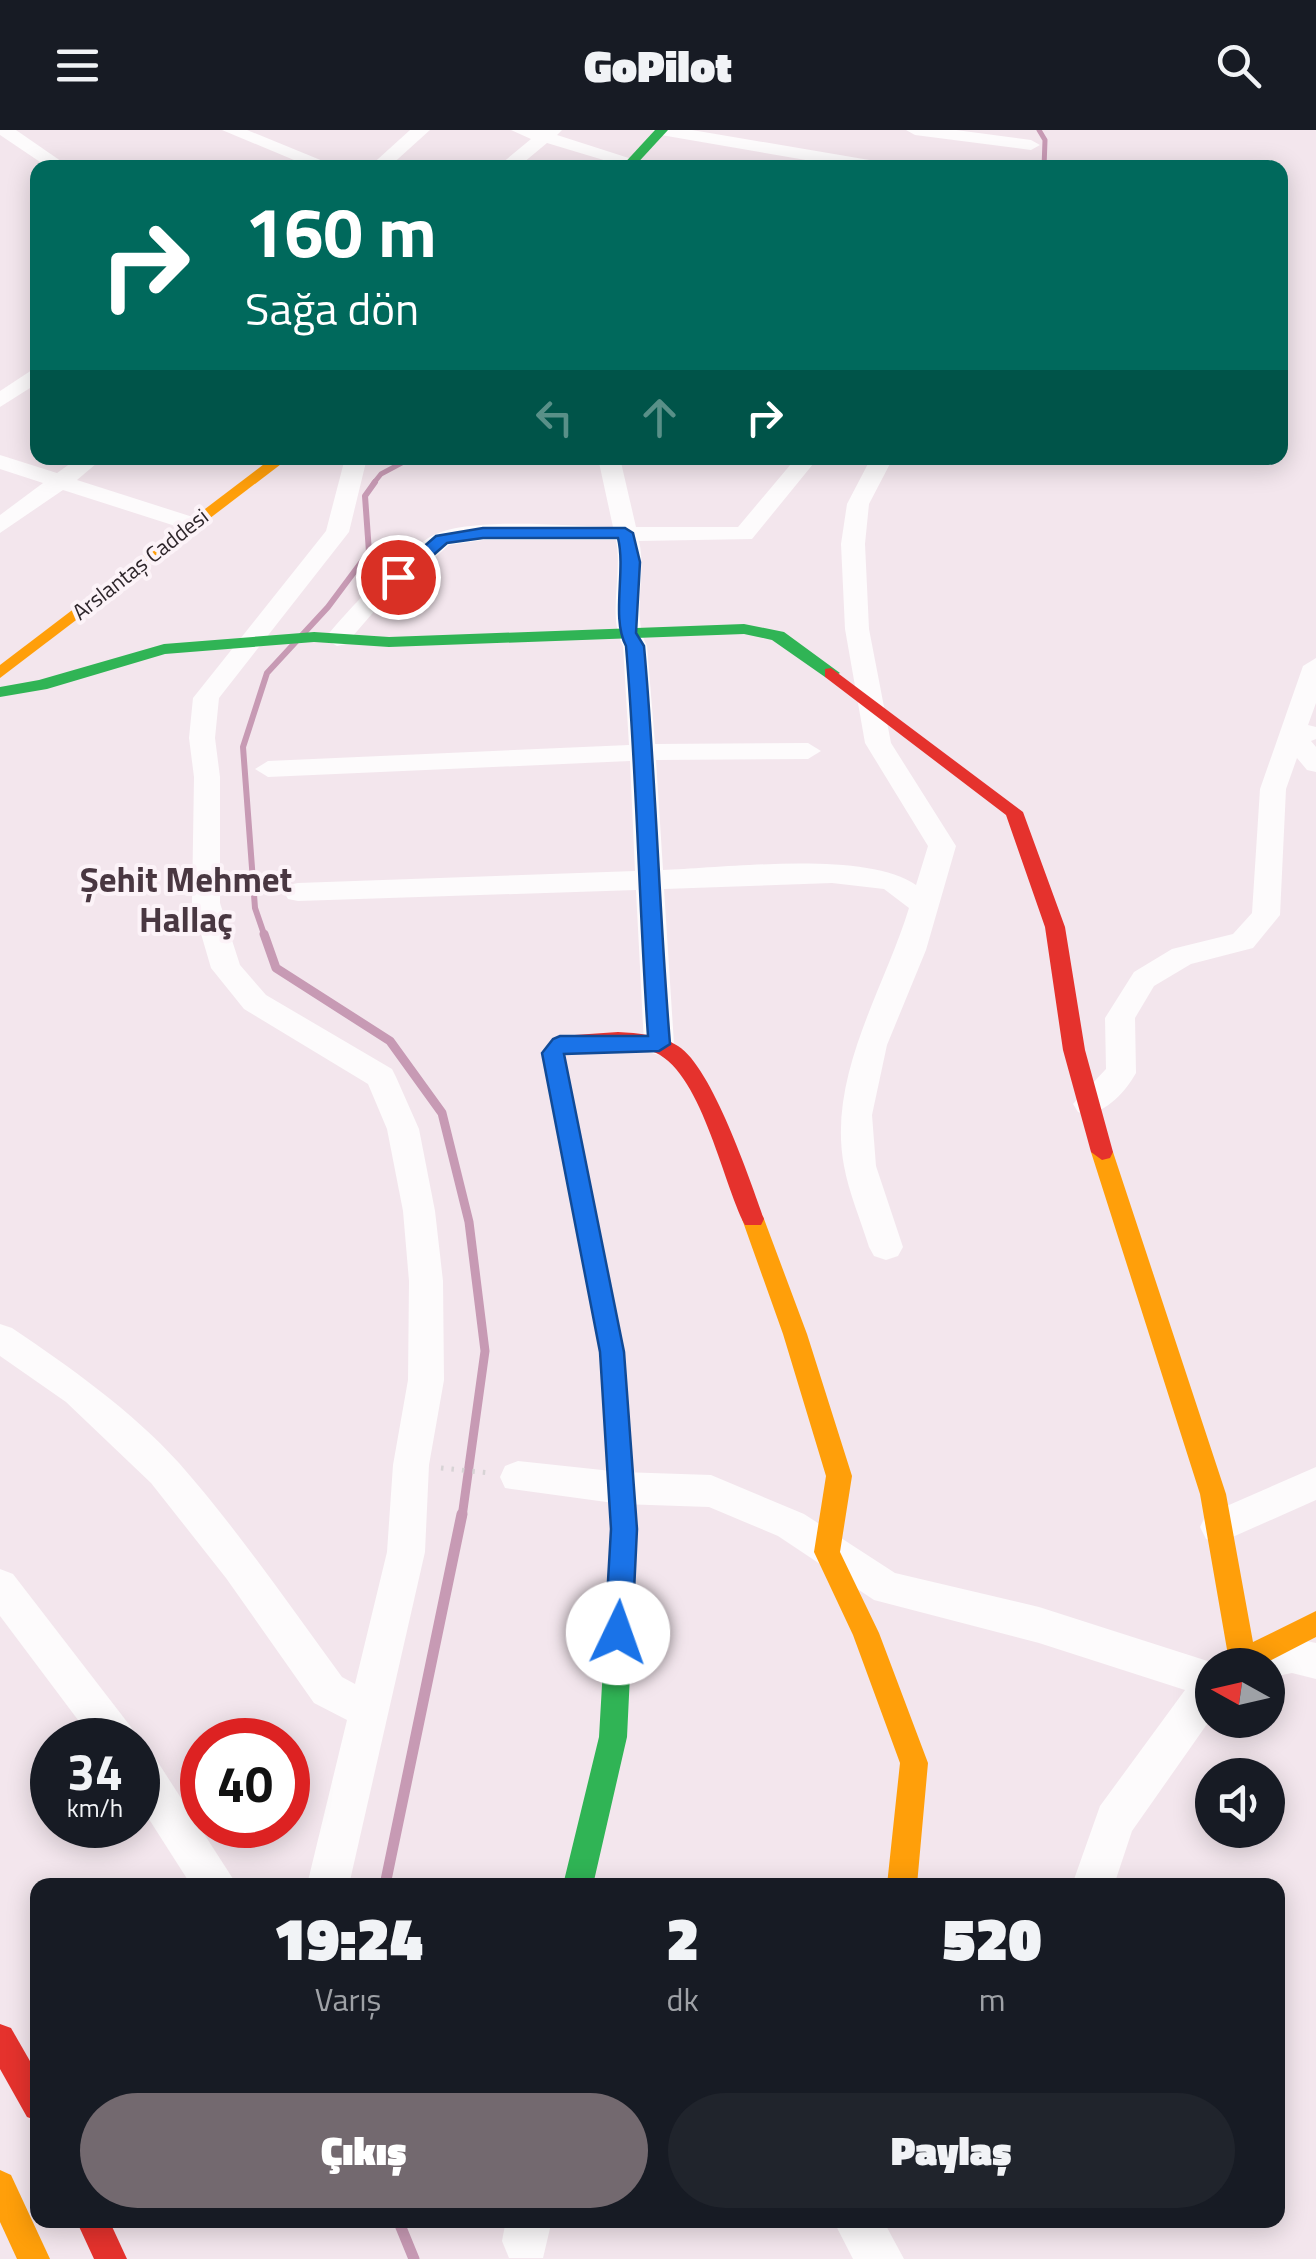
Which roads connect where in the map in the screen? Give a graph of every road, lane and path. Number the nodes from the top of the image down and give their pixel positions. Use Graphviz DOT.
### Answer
graph roads {
  1 [pos="4,130"];
  2 [pos="231,130"];
  3 [pos="283,130"];
  4 [pos="420,130"];
  5 [pos="520,130"];
  6 [pos="661,130"];
  7 [pos="915,130"];
  8 [pos="550,133"];
  9 [pos="1029,138"];
  10 [pos="264,151"];
  11 [pos="50,160"];
  12 [pos="299,160"];
  13 [pos="386,160"];
  14 [pos="516,160"];
  15 [pos="622,160"];
  16 [pos="639,160"];
  17 [pos="839,160"];
  18 [pos="30,378"];
  19 [pos="0,401"];
  20 [pos="0,462"];
  21 [pos="82,465"];
  22 [pos="271,465"];
  23 [pos="355,465"];
  24 [pos="610,465"];
  25 [pos="801,465"];
  26 [pos="878,465"];
  27 [pos="60,480"];
  28 [pos="191,524"];
  29 [pos="0,526"];
  30 [pos="625,533"];
  31 [pos="628,633"];
  32 [pos="325,638"];
  33 [pos="255,643"];
  34 [pos="1316,666"];
  35 [pos="0,673"];
  36 [pos="0,692"];
  37 [pos="868,699"];
  38 [pos="1304,734"];
  39 [pos="808,751"];
  40 [pos="644,752"];
  41 [pos="1316,764"];
  42 [pos="268,769"];
  43 [pos="647,884"];
  44 [pos="298,892"];
  45 [pos="924,904"];
  46 [pos="659,1044"];
  47 [pos="1089,1104"];
  48 [pos="886,1247"];
  49 [pos="0,1338"];
  50 [pos="518,1477"];
  51 [pos="1316,1483"];
  52 [pos="621,1488"];
  53 [pos="1219,1527"];
  54 [pos="827,1552"];
  55 [pos="0,1586"];
  56 [pos="1316,1624"];
  57 [pos="1229,1648"];
  58 [pos="1271,1648"];
  59 [pos="1285,1657"];
  60 [pos="1195,1661"];
  61 [pos="1316,1661"];
  62 [pos="1195,1707"];
  63 [pos="369,1712"];
  64 [pos="100,1718"];
  65 [pos="160,1800"];
  66 [pos="211,1878"];
  67 [pos="330,1878"];
  68 [pos="580,1878"];
  69 [pos="903,1878"];
  70 [pos="1096,1878"];
  71 [pos="0,2038"];
  72 [pos="30,2092"];
  73 [pos="0,2186"];
  74 [pos="96,2228"];
  75 [pos="861,2228"];
  76 [pos="34,2259"];
  77 [pos="112,2259"];
  78 [pos="880,2259"];
  1 -- 11 [label="street"];
  2 -- 10 [label="street"];
  3 -- 10 [label="street"];
  4 -- 13 [label="street"];
  5 -- 8 [label="street"];
  6 -- 16 [label="street"];
  6 -- 17 [label="street"];
  7 -- 9 [label="street"];
  8 -- 14 [label="street"];
  8 -- 15 [label="street"];
  10 -- 12 [label="street"];
  18 -- 19 [label="street"];
  20 -- 27 [label="street"];
  21 -- 27 [label="street"];
  22 -- 28 [label="street, Arslantaş Caddesi"];
  23 -- 33 [label="street"];
  24 -- 30 [label="street"];
  25 -- 30 [label="street"];
  26 -- 37 [label="street"];
  27 -- 28 [label="street"];
  27 -- 29 [label="street"];
  28 -- 35 [label="street, Arslantaş Caddesi"];
  30 -- 31 [label="street"];
  30 -- 32 [label="street"];
  31 -- 32 [label="street"];
  31 -- 37 [label="street"];
  31 -- 40 [label="street"];
  32 -- 33 [label="street"];
  33 -- 36 [label="street"];
  33 -- 63 [label="street"];
  34 -- 38 [label="street"];
  37 -- 45 [label="street"];
  37 -- 47 [label="street"];
  38 -- 41 [label="street"];
  38 -- 47 [label="street"];
  39 -- 40 [label="street"];
  40 -- 42 [label="street"];
  40 -- 43 [label="street"];
  43 -- 44 [label="street"];
  43 -- 45 [label="street"];
  43 -- 46 [label="street"];
  45 -- 48 [label="street"];
  46 -- 52 [label="street"];
  46 -- 54 [label="street"];
  47 -- 53 [label="street"];
  49 -- 63 [label="street"];
  50 -- 52 [label="street"];
  51 -- 53 [label="street"];
  52 -- 54 [label="street"];
  52 -- 68 [label="street"];
  53 -- 57 [label="street"];
  54 -- 60 [label="street"];
  54 -- 69 [label="street"];
  55 -- 64 [label="street"];
  56 -- 58 [label="street"];
  59 -- 61 [label="street"];
  62 -- 70 [label="street"];
  63 -- 67 [label="street"];
  65 -- 66 [label="street"];
  71 -- 72 [label="street"];
  73 -- 76 [label="street"];
  74 -- 77 [label="street"];
  75 -- 78 [label="street"];
}
